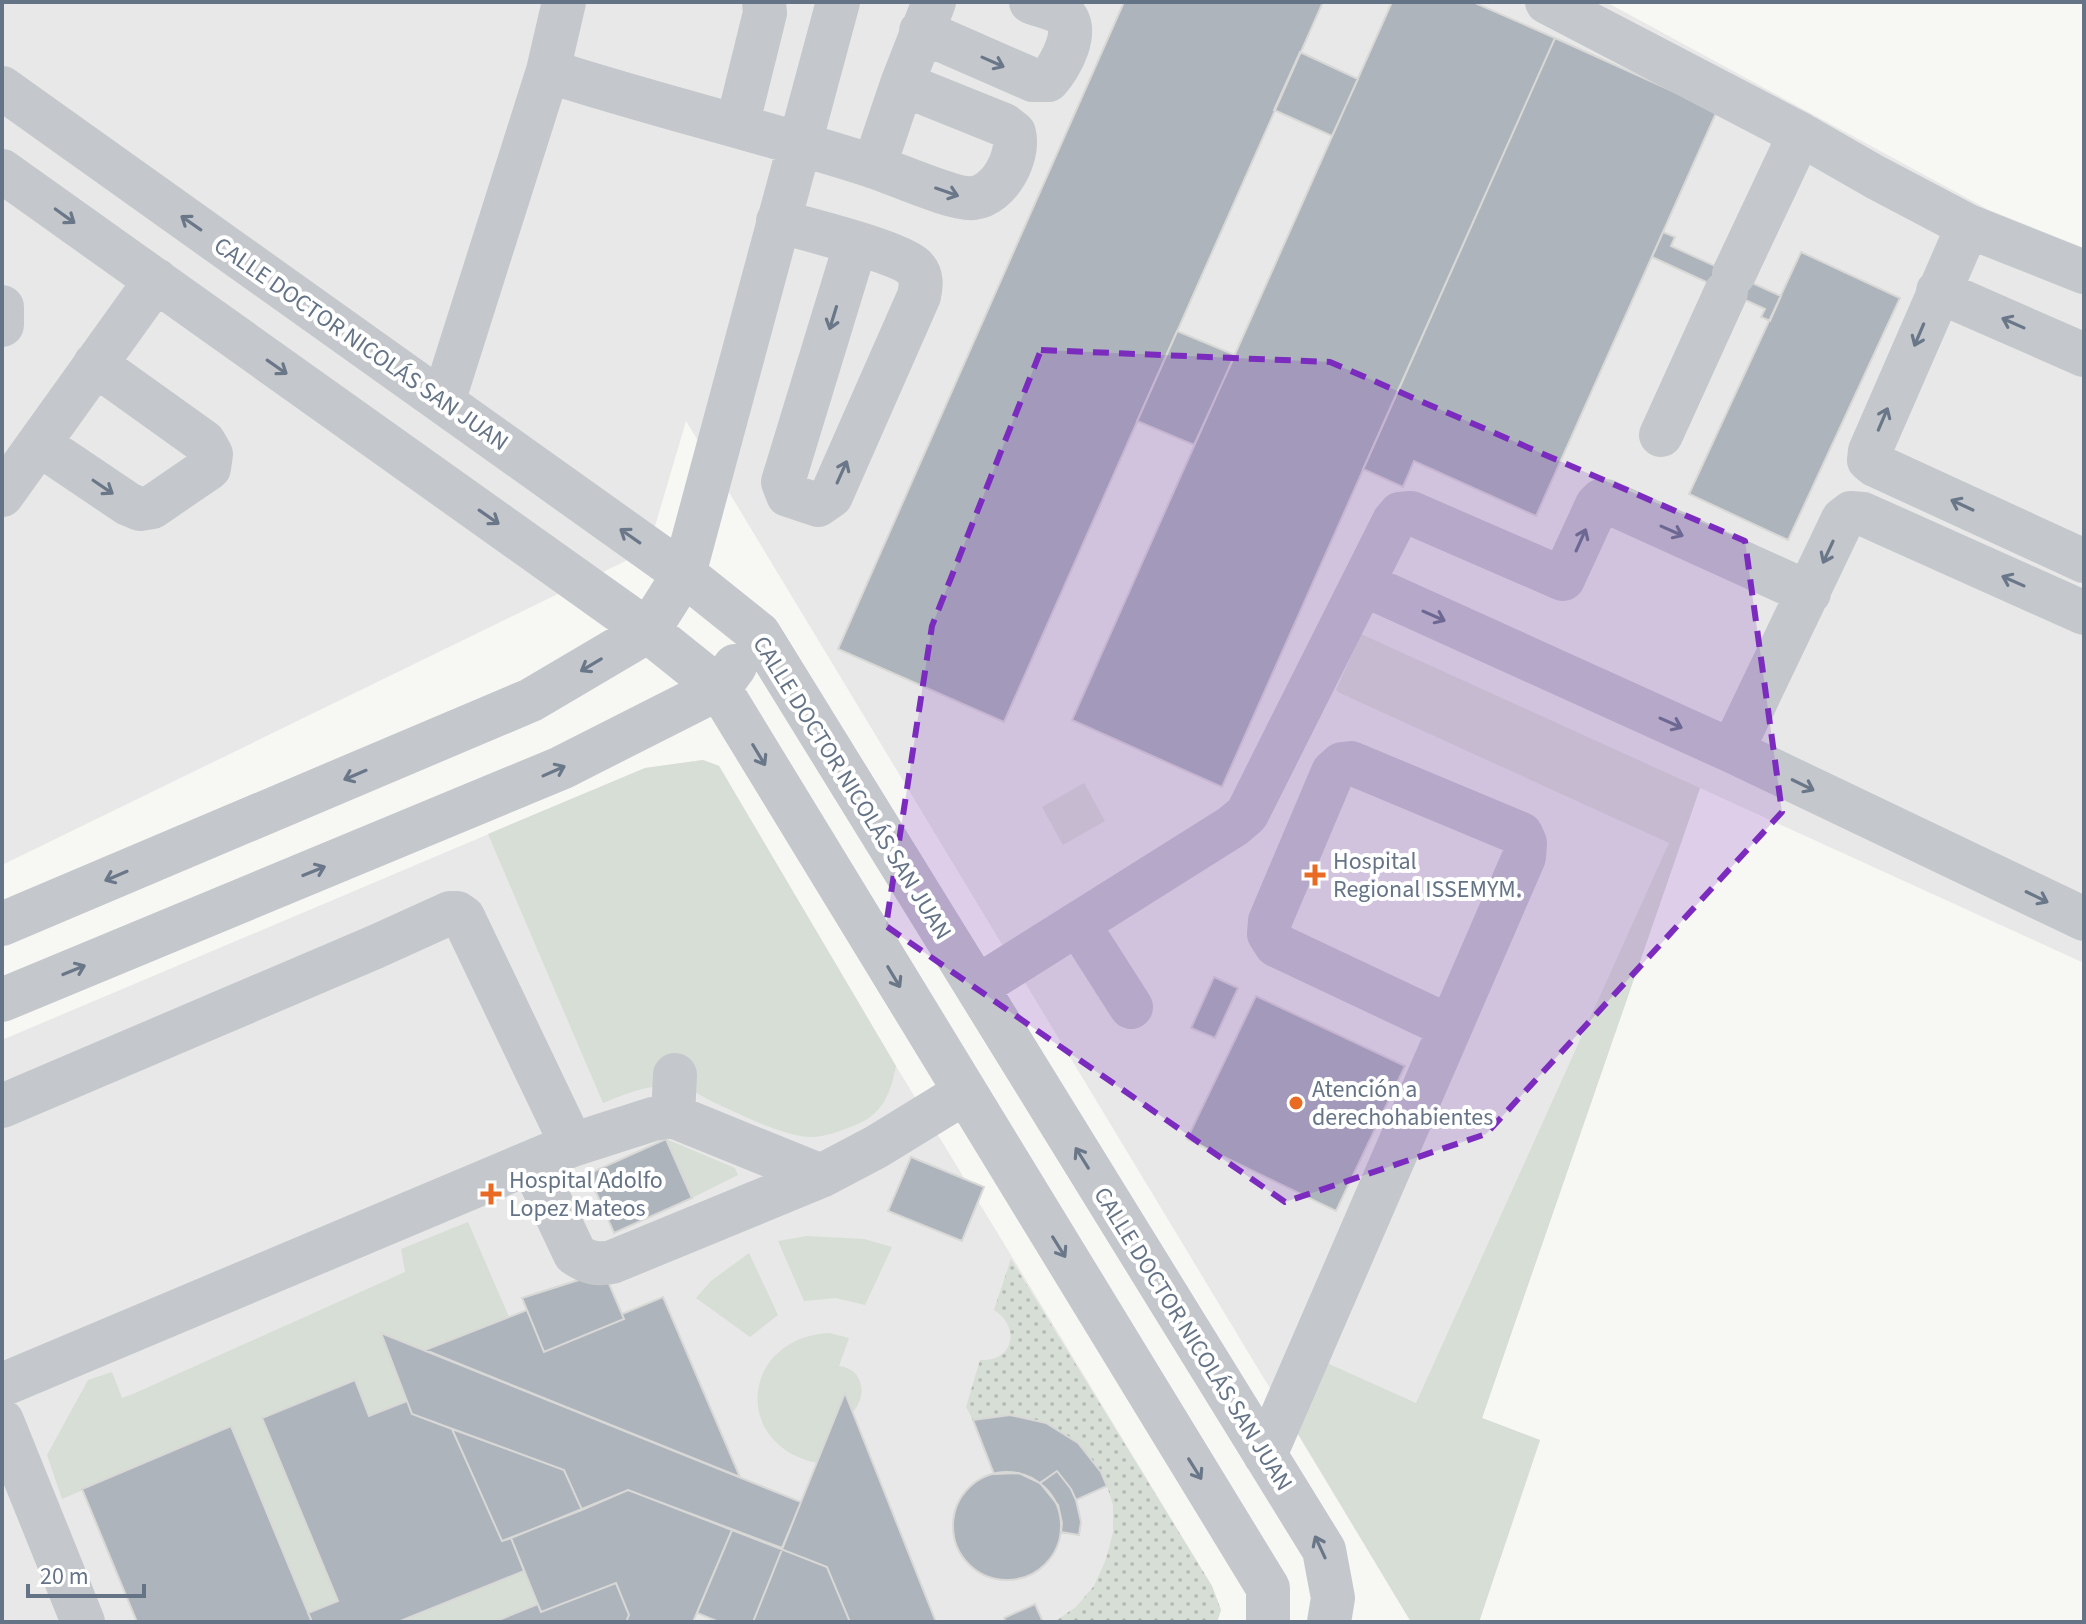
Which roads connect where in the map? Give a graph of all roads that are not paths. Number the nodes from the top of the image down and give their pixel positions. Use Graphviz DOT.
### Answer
graph roads {
  1 [pos="564,2"];
  2 [pos="764,2"];
  3 [pos="838,2"];
  4 [pos="1031,2"];
  5 [pos="1547,2"];
  6 [pos="928,16"];
  7 [pos="548,71"];
  8 [pos="902,84"];
  9 [pos="2,88"];
  10 [pos="737,126"];
  11 [pos="1800,134"];
  12 [pos="800,145"];
  13 [pos="874,167"];
  14 [pos="2,171"];
  15 [pos="778,221"];
  16 [pos="1968,226"];
  17 [pos="856,243"];
  18 [pos="2084,272"];
  19 [pos="156,280"];
  20 [pos="1938,291"];
  21 [pos="2,307"];
  22 [pos="2,325"];
  23 [pos="2084,355"];
  24 [pos="95,364"];
  25 [pos="443,402"];
  26 [pos="1661,435"];
  27 [pos="39,444"];
  28 [pos="2,495"];
  29 [pos="2084,561"];
  30 [pos="684,574"];
  31 [pos="1363,584"];
  32 [pos="1809,593"];
  33 [pos="2084,613"];
  34 [pos="648,631"];
  35 [pos="759,634"];
  36 [pos="719,688"];
  37 [pos="1732,751"];
  38 [pos="2084,919"];
  39 [pos="2,924"];
  40 [pos="1078,924"];
  41 [pos="977,987"];
  42 [pos="2,1000"];
  43 [pos="1131,1007"];
  44 [pos="1450,1027"];
  45 [pos="964,1093"];
  46 [pos="2,1106"];
  47 [pos="572,1145"];
  48 [pos="532,1163"];
  49 [pos="821,1176"];
  50 [pos="2,1385"];
  51 [pos="2,1421"];
  52 [pos="1265,1455"];
  53 [pos="83,1622"];
  54 [pos="1268,1622"];
  55 [pos="1329,1622"];
  1 -- 7 [label="street"];
  2 -- 10 [label="street"];
  3 -- 12 [label="street"];
  6 -- 4 [label="street, one-way"];
  5 -- 11 [label="street"];
  6 -- 8 [label="street"];
  7 -- 10 [label="street"];
  7 -- 25 [label="street"];
  8 -- 13 [label="street"];
  13 -- 8 [label="street, one-way"];
  25 -- 9 [label="street, CALLE DOCTOR NICOLÁS SAN JUAN, one-way"];
  10 -- 12 [label="street"];
  11 -- 16 [label="street"];
  11 -- 26 [label="street"];
  12 -- 13 [label="street"];
  12 -- 15 [label="street"];
  14 -- 19 [label="street, one-way"];
  15 -- 17 [label="street"];
  15 -- 30 [label="street"];
  16 -- 18 [label="street"];
  16 -- 20 [label="street"];
  17 -- 17 [label="street, one-way"];
  19 -- 24 [label="street"];
  19 -- 34 [label="street, one-way"];
  23 -- 20 [label="street, one-way"];
  20 -- 29 [label="street"];
  21 -- 22 [label="street"];
  24 -- 27 [label="street"];
  27 -- 24 [label="street, one-way"];
  30 -- 25 [label="street, CALLE DOCTOR NICOLÁS SAN JUAN, one-way"];
  27 -- 28 [label="street"];
  30 -- 34 [label="street"];
  30 -- 35 [label="street, CALLE DOCTOR NICOLÁS SAN JUAN"];
  31 -- 32 [label="street, one-way"];
  31 -- 37 [label="street, one-way"];
  31 -- 40 [label="street"];
  33 -- 32 [label="street, one-way"];
  32 -- 37 [label="street"];
  34 -- 36 [label="street"];
  34 -- 39 [label="street, one-way"];
  35 -- 36 [label="street"];
  35 -- 41 [label="street, CALLE DOCTOR NICOLÁS SAN JUAN"];
  42 -- 36 [label="street, one-way"];
  36 -- 45 [label="street, one-way"];
  37 -- 38 [label="street, one-way"];
  40 -- 41 [label="street"];
  40 -- 43 [label="street"];
  52 -- 41 [label="street, CALLE DOCTOR NICOLÁS SAN JUAN, one-way"];
  44 -- 44 [label="street"];
  44 -- 52 [label="street"];
  45 -- 49 [label="street"];
  45 -- 54 [label="street, one-way"];
  46 -- 47 [label="street"];
  47 -- 48 [label="street"];
  47 -- 49 [label="street"];
  48 -- 49 [label="street"];
  48 -- 50 [label="street"];
  51 -- 53 [label="street"];
  55 -- 52 [label="street, CALLE DOCTOR NICOLÁS SAN JUAN, one-way"];
}
